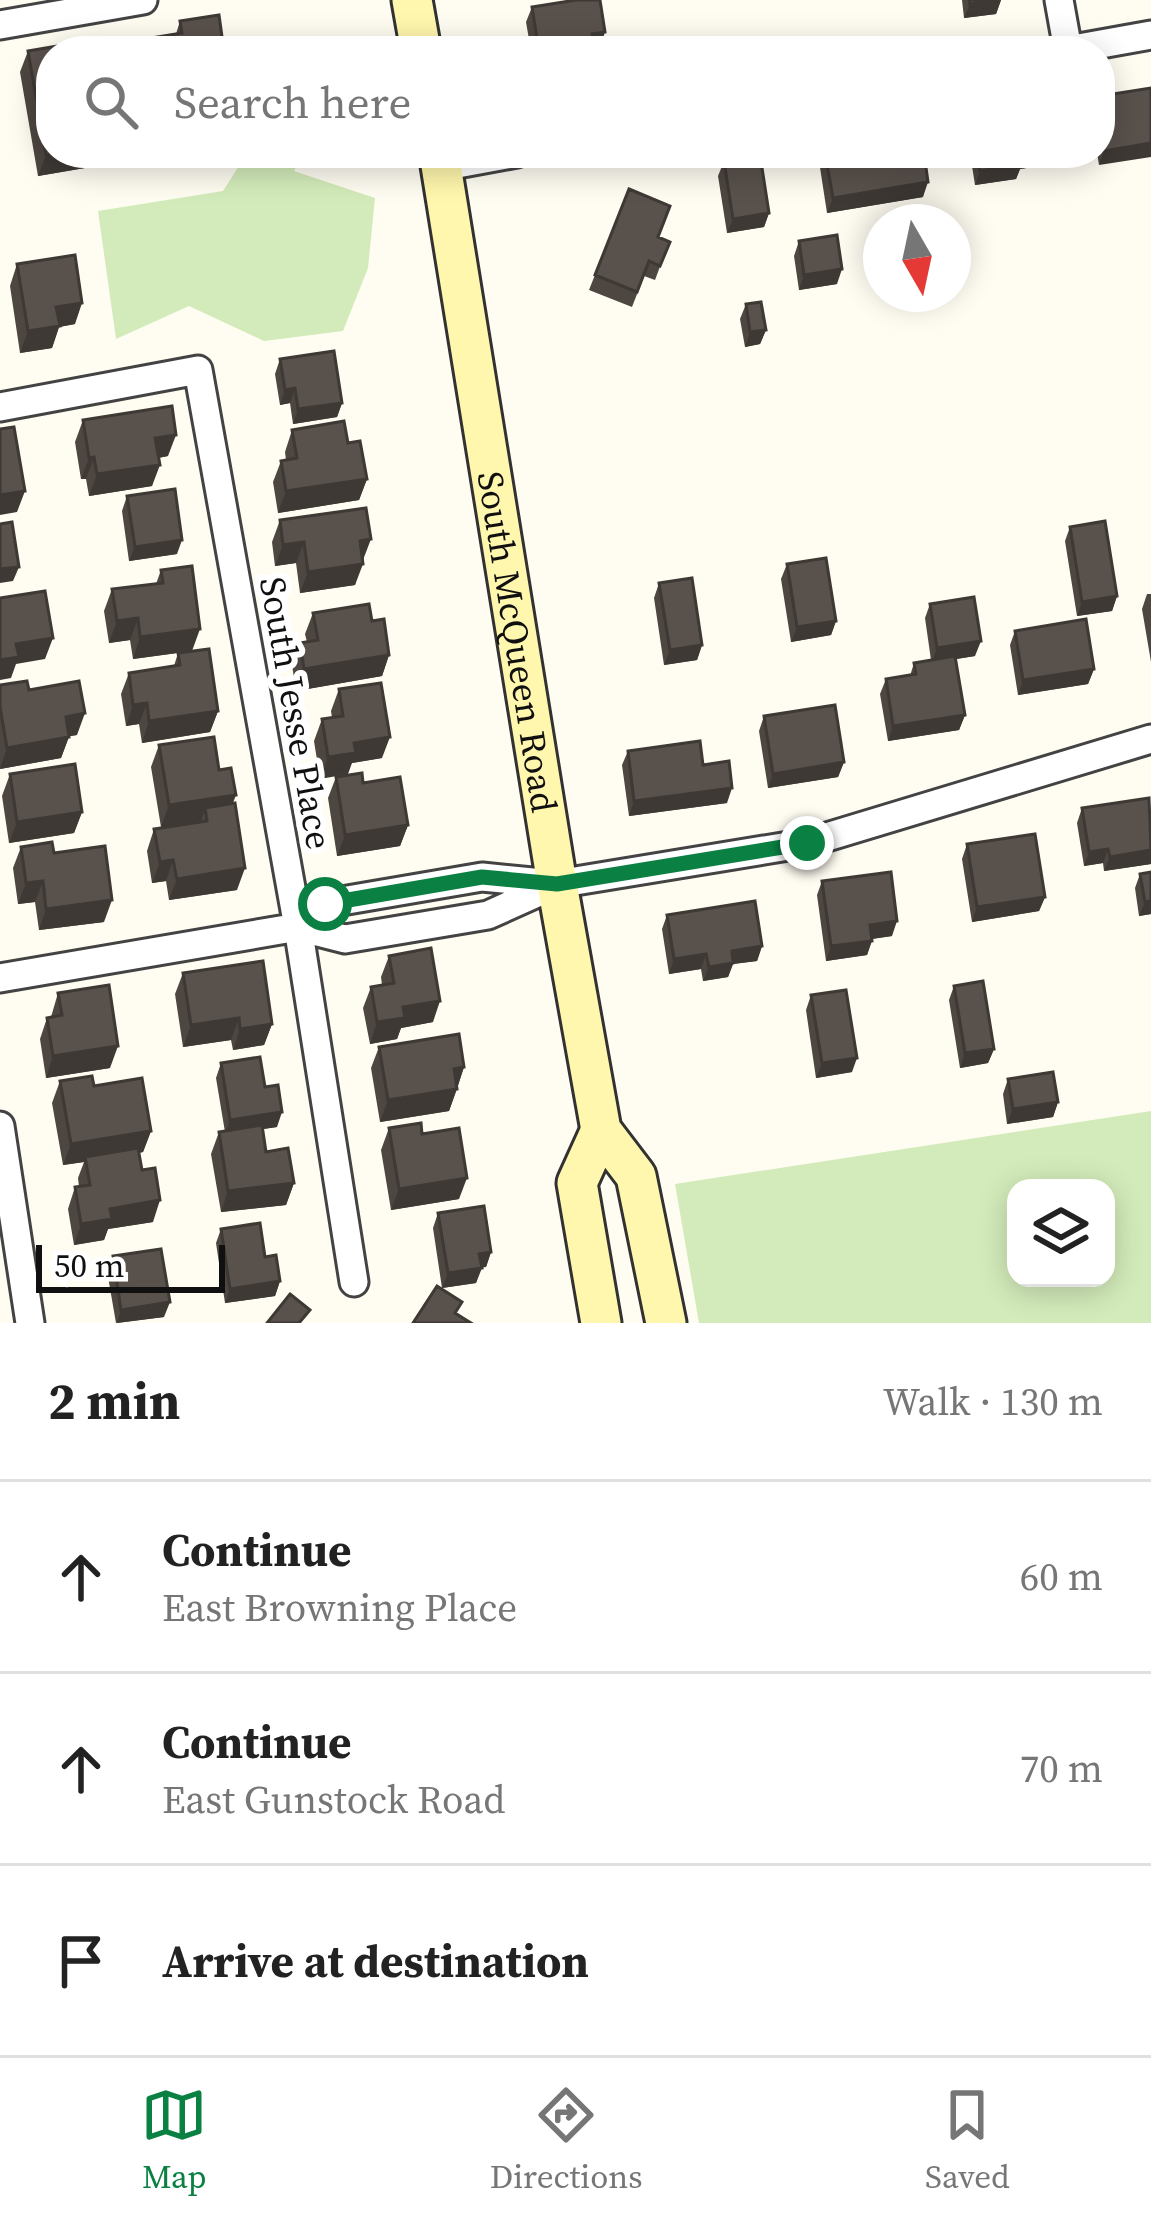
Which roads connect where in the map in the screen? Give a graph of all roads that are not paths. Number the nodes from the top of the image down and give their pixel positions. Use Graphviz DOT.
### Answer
graph roads {
  1 [pos="143,0"];
  2 [pos="412,0"];
  3 [pos="1059,0"];
  4 [pos="0,25"];
  5 [pos="1151,34"];
  6 [pos="418,36"];
  7 [pos="1063,36"];
  8 [pos="1115,41"];
  9 [pos="441,168"];
  10 [pos="0,407"];
  11 [pos="1151,739"];
  12 [pos="557,884"];
  13 [pos="298,927"];
  14 [pos="0,978"];
  15 [pos="0,1126"];
  16 [pos="601,1130"];
  17 [pos="354,1282"];
  18 [pos="30,1323"];
  19 [pos="601,1323"];
  20 [pos="666,1323"];
  1 -- 4 [label="street"];
  2 -- 6 [label="main road"];
  3 -- 7 [label="street"];
  5 -- 8 [label="street"];
  9 -- 12 [label="main road, South McQueen Road"];
  10 -- 13 [label="street, South Jesse Place"];
  11 -- 12 [label="street"];
  12 -- 13 [label="street"];
  12 -- 13 [label="street"];
  12 -- 16 [label="main road, South McQueen Road"];
  13 -- 14 [label="street"];
  13 -- 17 [label="street, South Jesse Place"];
  15 -- 18 [label="street"];
  16 -- 19 [label="main road"];
  16 -- 20 [label="main road, South McQueen Road"];
}
